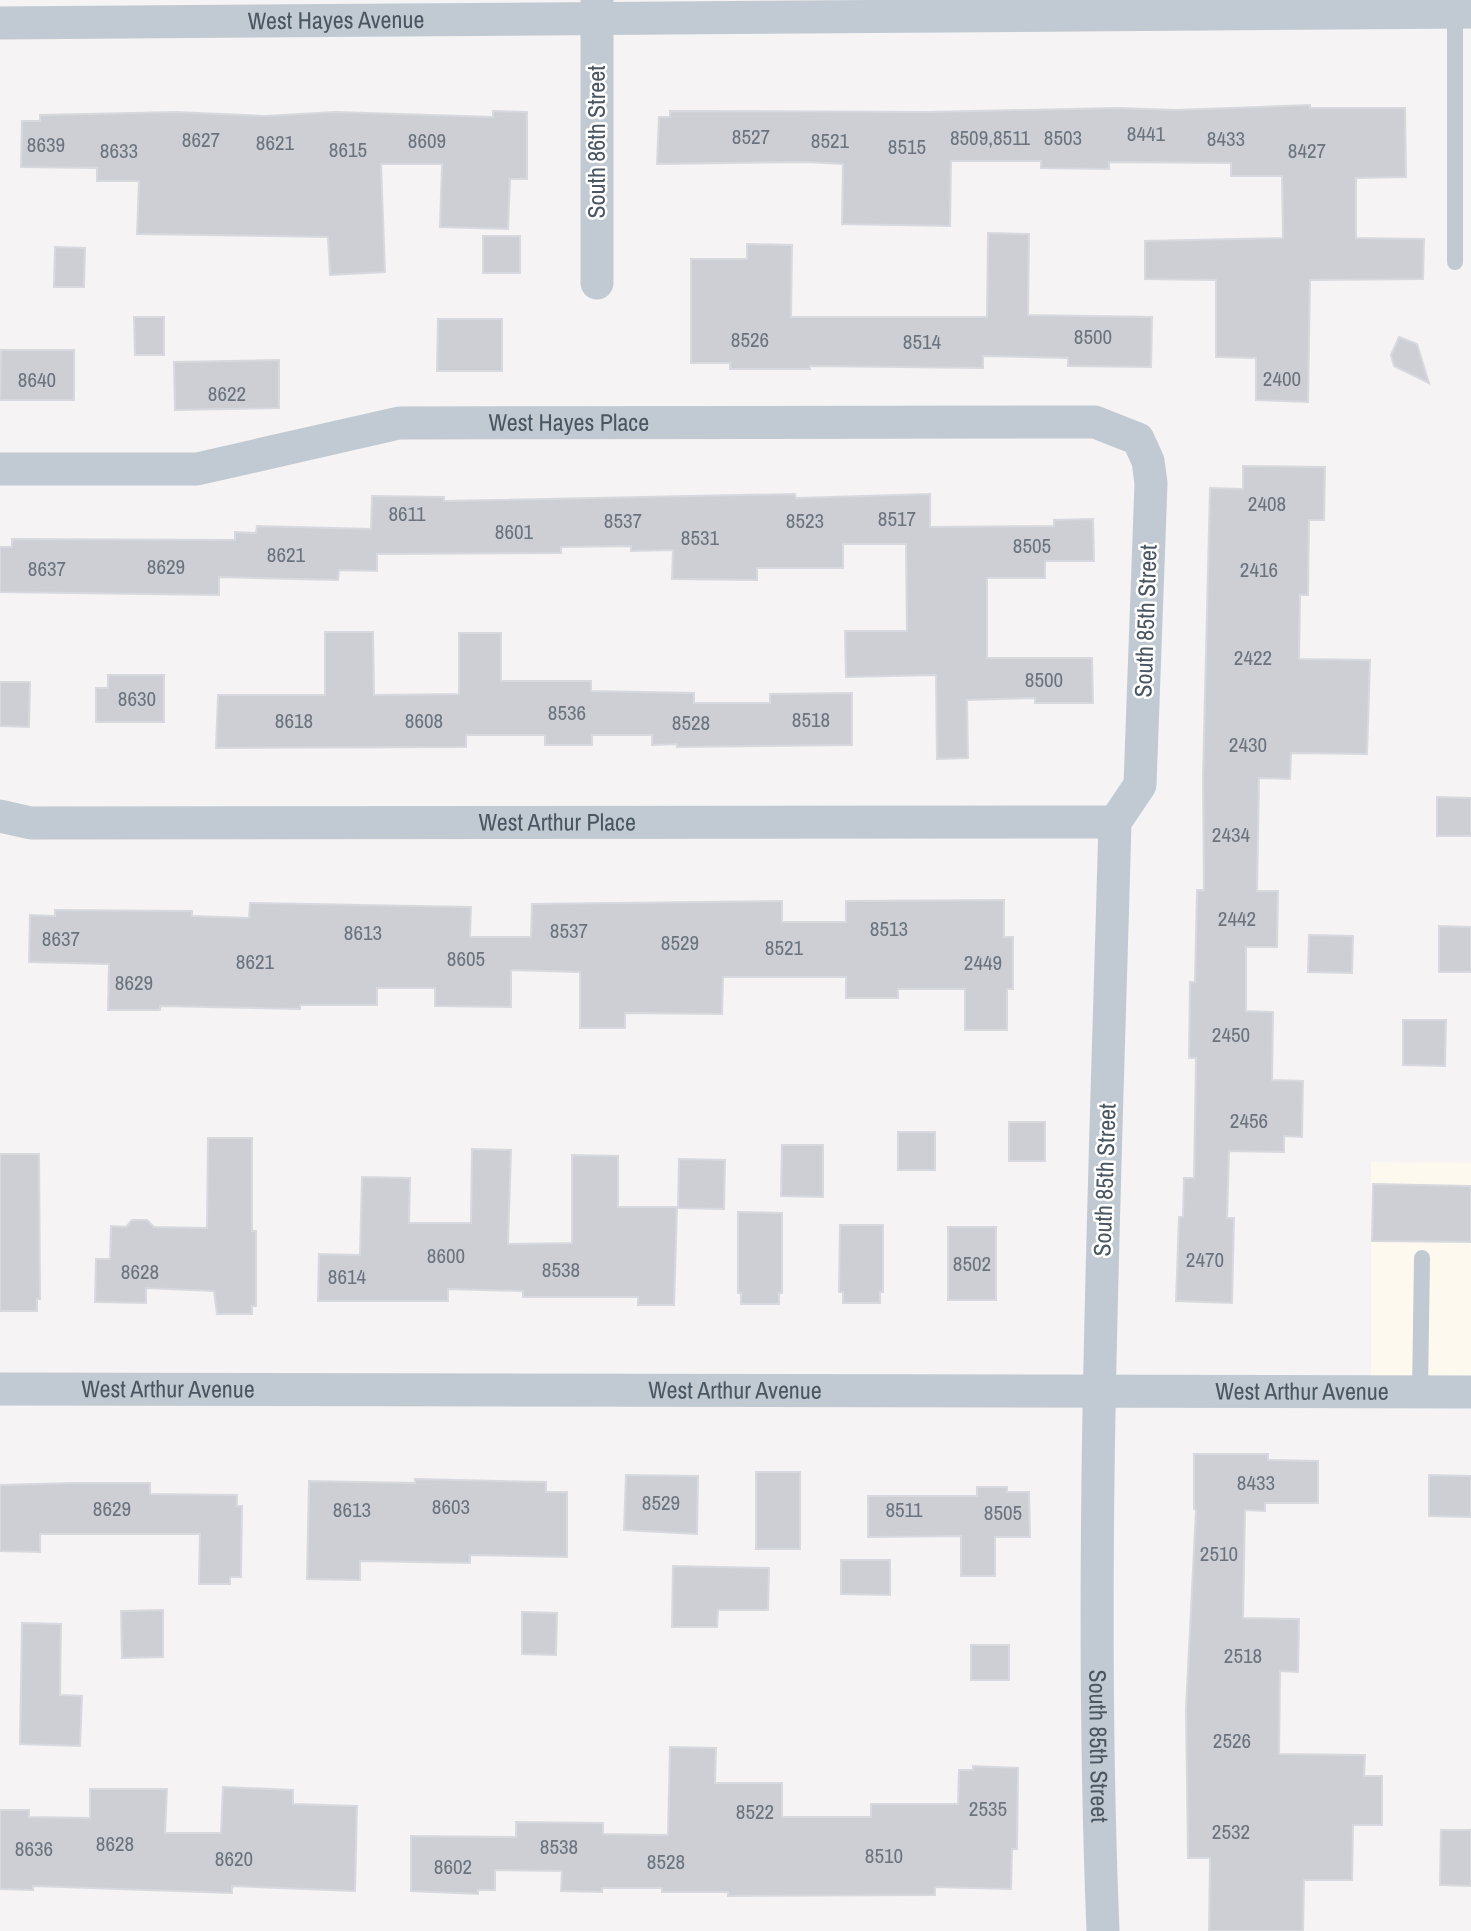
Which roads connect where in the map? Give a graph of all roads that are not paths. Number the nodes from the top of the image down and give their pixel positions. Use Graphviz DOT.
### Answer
graph roads {
  1 [pos="1159,6"];
  2 [pos="1460,8"];
  3 [pos="597,9"];
  4 [pos="0,23"];
  5 [pos="1455,262"];
  6 [pos="597,283"];
  7 [pos="1138,439"];
  8 [pos="0,469"];
  9 [pos="0,816"];
  10 [pos="1115,822"];
  11 [pos="1422,1258"];
  12 [pos="0,1389"];
  13 [pos="1099,1392"];
  14 [pos="1420,1392"];
  15 [pos="1471,1392"];
  16 [pos="1103,1931"];
  1 -- 2 [label="street, West Hayes Avenue"];
  1 -- 3 [label="street, West Hayes Avenue"];
  2 -- 5 [label="lane"];
  3 -- 4 [label="street, West Hayes Avenue"];
  3 -- 6 [label="street, South 86th Street"];
  7 -- 8 [label="street, West Hayes Place"];
  7 -- 10 [label="street, South 85th Street"];
  9 -- 10 [label="street, West Arthur Place"];
  10 -- 13 [label="street, South 85th Street"];
  11 -- 14 [label="lane"];
  12 -- 13 [label="street, West Arthur Avenue"];
  13 -- 14 [label="street, West Arthur Avenue"];
  13 -- 16 [label="street, South 85th Street"];
  14 -- 15 [label="street, West Arthur Avenue"];
}
